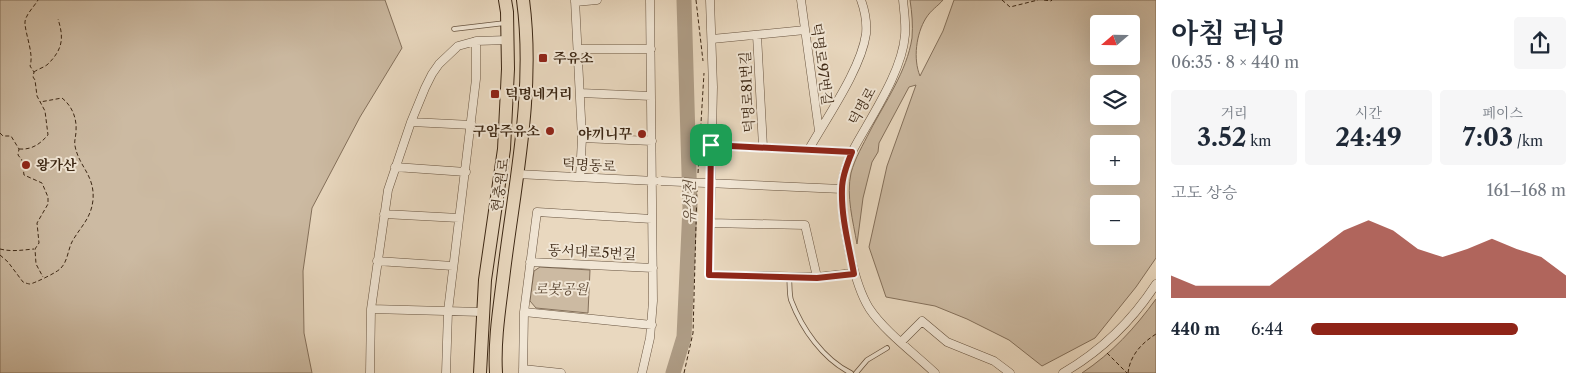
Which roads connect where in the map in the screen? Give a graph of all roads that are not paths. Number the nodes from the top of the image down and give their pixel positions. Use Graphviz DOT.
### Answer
graph roads {
  1 [pos="505,0"];
  2 [pos="523,0"];
  3 [pos="597,0"];
  4 [pos="650,0"];
  5 [pos="710,0"];
  6 [pos="801,0"];
  7 [pos="862,0"];
  8 [pos="902,0"];
  9 [pos="575,1"];
  10 [pos="508,23"];
  11 [pos="454,29"];
  12 [pos="805,30"];
  13 [pos="757,35"];
  14 [pos="712,39"];
  15 [pos="508,40"];
  16 [pos="476,41"];
  17 [pos="578,48"];
  18 [pos="650,49"];
  19 [pos="580,93"];
  20 [pos="651,96"];
  21 [pos="411,122"];
  22 [pos="472,125"];
  23 [pos="819,131"];
  24 [pos="582,138"];
  25 [pos="652,141"];
  26 [pos="711,145"];
  27 [pos="763,147"];
  28 [pos="809,149"];
  29 [pos="852,152"];
  30 [pos="395,167"];
  31 [pos="466,172"];
  32 [pos="517,174"];
  33 [pos="580,177"];
  34 [pos="652,181"];
  35 [pos="708,183"];
  36 [pos="842,189"];
  37 [pos="384,214"];
  38 [pos="459,218"];
  39 [pos="652,219"];
  40 [pos="710,223"];
  41 [pos="377,261"];
  42 [pos="530,262"];
  43 [pos="453,266"];
  44 [pos="653,268"];
  45 [pos="854,274"];
  46 [pos="789,277"];
  47 [pos="817,278"];
  48 [pos="1156,284"];
  49 [pos="371,309"];
  50 [pos="448,311"];
  51 [pos="482,312"];
  52 [pos="524,312"];
  53 [pos="652,325"];
  54 [pos="901,342"];
  55 [pos="887,348"];
  56 [pos="523,371"];
  57 [pos="370,373"];
  58 [pos="446,373"];
  59 [pos="480,373"];
  60 [pos="496,373"];
  61 [pos="561,373"];
  62 [pos="642,373"];
  63 [pos="851,373"];
  64 [pos="856,373"];
  65 [pos="935,373"];
  66 [pos="1010,373"];
  67 [pos="1063,373"];
  1 -- 10 [label="main road, 현충원로"];
  2 -- 32 [label="main road, 현충원로"];
  3 -- 9 [label="street"];
  4 -- 18 [label="street, 동서대로5번길"];
  5 -- 14 [label="street"];
  6 -- 12 [label="street, 덕명로97번길"];
  7 -- 23 [label="street, 덕명로97번길"];
  8 -- 29 [label="street, 덕명로"];
  9 -- 17 [label="street"];
  10 -- 11 [label="lane"];
  10 -- 15 [label="main road, 현충원로"];
  12 -- 13 [label="street"];
  12 -- 23 [label="street, 덕명로97번길"];
  13 -- 14 [label="street"];
  13 -- 27 [label="street, 덕명로81번길"];
  14 -- 26 [label="street"];
  15 -- 16 [label="street"];
  15 -- 51 [label="main road, 현충원로"];
  16 -- 21 [label="street"];
  16 -- 22 [label="street"];
  17 -- 18 [label="street"];
  17 -- 19 [label="street"];
  18 -- 20 [label="street, 동서대로5번길"];
  19 -- 20 [label="street"];
  19 -- 24 [label="street"];
  20 -- 25 [label="street, 동서대로5번길"];
  21 -- 22 [label="street"];
  21 -- 30 [label="street"];
  22 -- 31 [label="street"];
  23 -- 28 [label="street, 덕명로97번길"];
  24 -- 25 [label="street"];
  24 -- 33 [label="street"];
  25 -- 34 [label="street, 동서대로5번길"];
  26 -- 27 [label="street, 덕명로81번길"];
  26 -- 35 [label="street"];
  27 -- 28 [label="street, 덕명로81번길"];
  28 -- 29 [label="street, 덕명로81번길"];
  29 -- 36 [label="street, 덕명로"];
  30 -- 31 [label="street"];
  30 -- 37 [label="street"];
  31 -- 38 [label="street"];
  32 -- 33 [label="street, 덕명동로"];
  32 -- 60 [label="main road, 현충원로"];
  33 -- 34 [label="street, 덕명동로"];
  34 -- 35 [label="street, 덕명동로, bridge"];
  34 -- 39 [label="street, 동서대로5번길"];
  35 -- 36 [label="street"];
  35 -- 40 [label="street"];
  36 -- 45 [label="street, 덕명로"];
  37 -- 38 [label="street"];
  37 -- 41 [label="street"];
  38 -- 43 [label="street"];
  39 -- 42 [label="street"];
  39 -- 44 [label="street, 동서대로5번길"];
  40 -- 46 [label="street"];
  40 -- 47 [label="street"];
  41 -- 43 [label="street"];
  41 -- 49 [label="street"];
  42 -- 44 [label="street, 동서대로5번길"];
  42 -- 52 [label="street"];
  43 -- 50 [label="street"];
  44 -- 53 [label="street, 동서대로5번길"];
  45 -- 47 [label="street"];
  45 -- 54 [label="street, 덕명로"];
  46 -- 47 [label="street"];
  46 -- 63 [label="lane"];
  48 -- 67 [label="street"];
  49 -- 50 [label="street"];
  49 -- 57 [label="street"];
  50 -- 51 [label="street"];
  50 -- 58 [label="street"];
  51 -- 59 [label="main road, 현충원로"];
  52 -- 53 [label="street"];
  52 -- 56 [label="street"];
  53 -- 62 [label="street, 동서대로5번길"];
  54 -- 65 [label="street, 덕명로"];
  54 -- 66 [label="street"];
  55 -- 64 [label="lane"];
  56 -- 61 [label="street"];
}
